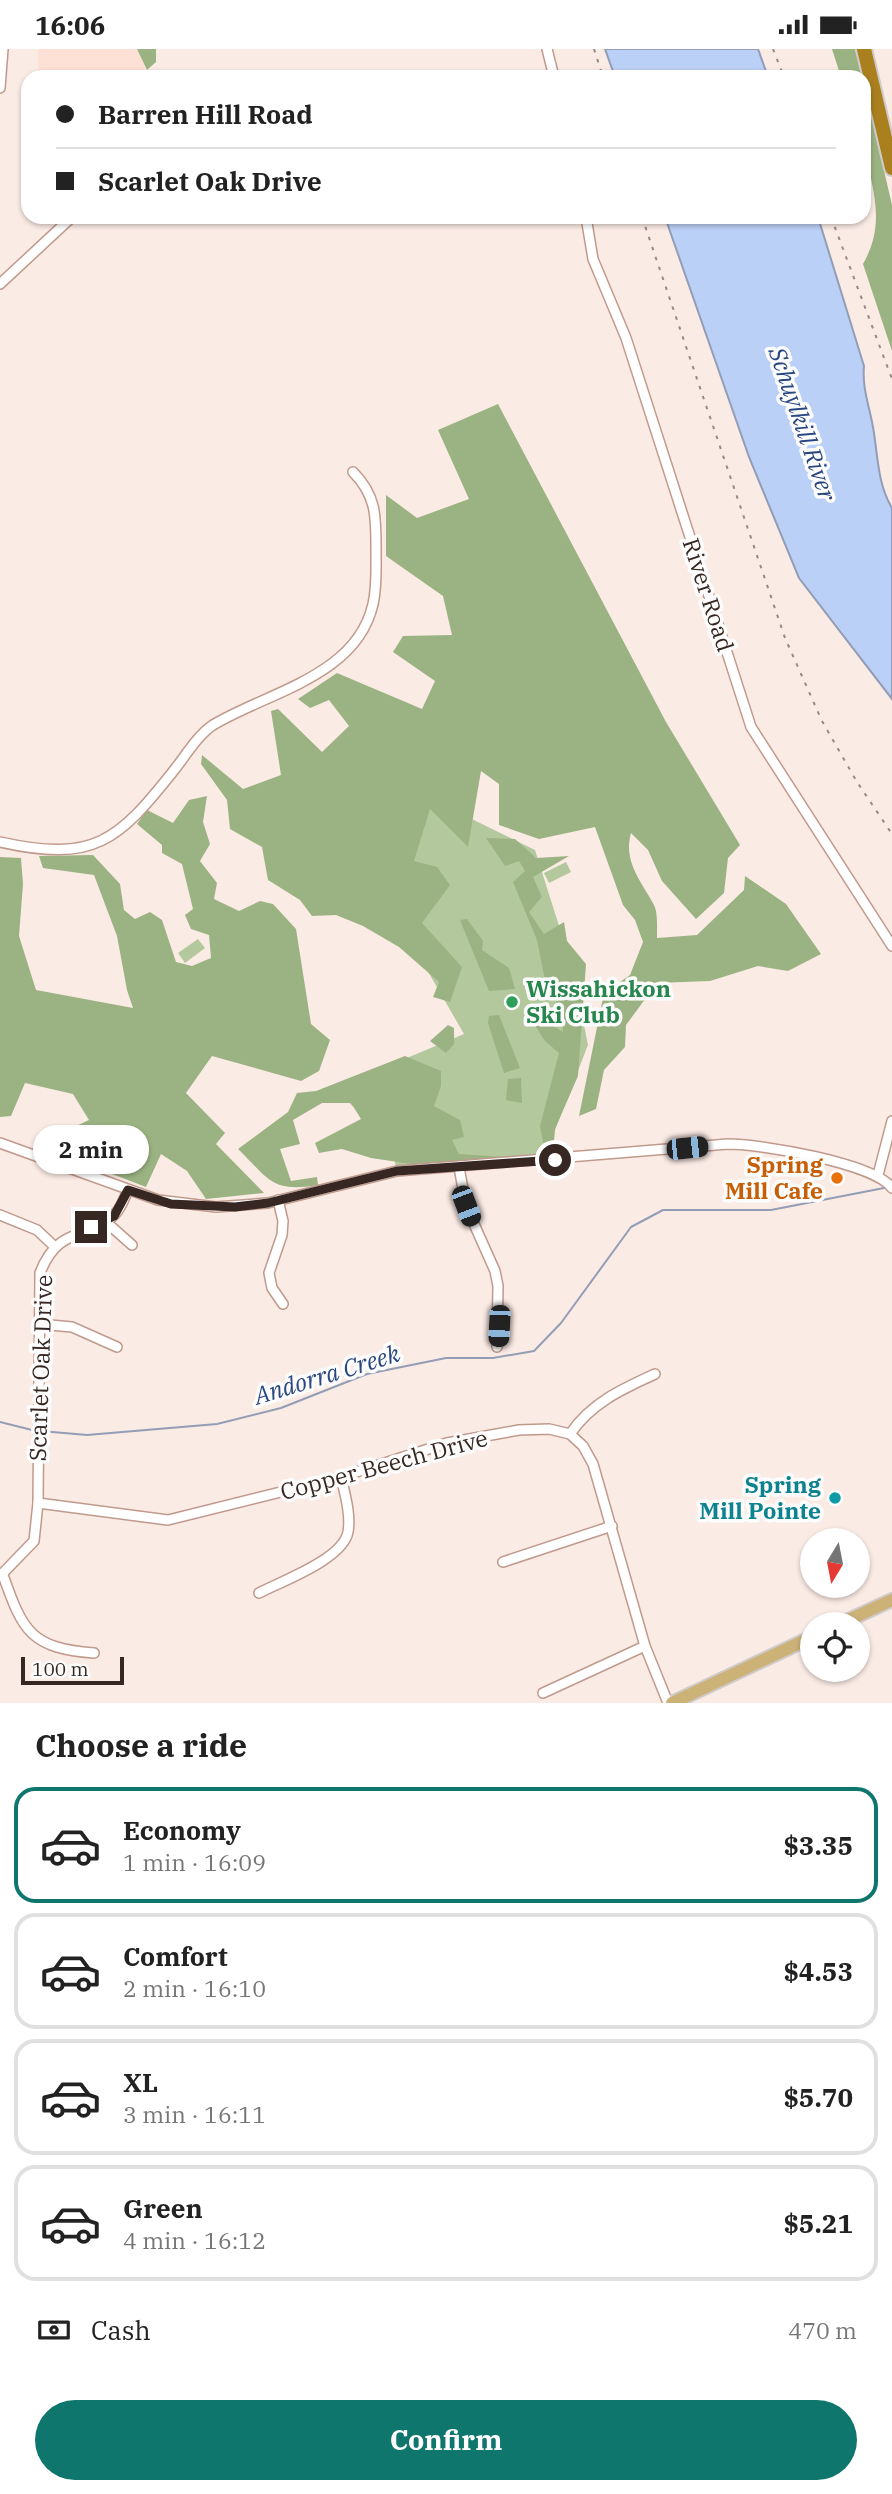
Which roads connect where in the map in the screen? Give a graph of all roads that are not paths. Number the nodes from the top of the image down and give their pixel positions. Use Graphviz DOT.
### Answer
graph roads {
  1 [pos="3,49"];
  2 [pos="547,49"];
  3 [pos="863,49"];
  4 [pos="872,49"];
  5 [pos="552,70"];
  6 [pos="868,70"];
  7 [pos="871,82"];
  8 [pos="0,88"];
  9 [pos="892,129"];
  10 [pos="892,168"];
  11 [pos="64,224"];
  12 [pos="587,224"];
  13 [pos="0,284"];
  14 [pos="353,472"];
  15 [pos="0,842"];
  16 [pos="892,946"];
  17 [pos="892,1121"];
  18 [pos="0,1143"];
  19 [pos="459,1167"];
  20 [pos="878,1175"];
  21 [pos="892,1188"];
  22 [pos="128,1190"];
  23 [pos="278,1200"];
  24 [pos="0,1215"];
  25 [pos="106,1222"];
  26 [pos="132,1245"];
  27 [pos="55,1247"];
  28 [pos="283,1304"];
  29 [pos="39,1324"];
  30 [pos="117,1347"];
  31 [pos="498,1347"];
  32 [pos="654,1374"];
  33 [pos="570,1434"];
  34 [pos="341,1477"];
  35 [pos="38,1503"];
  36 [pos="612,1526"];
  37 [pos="503,1562"];
  38 [pos="1,1576"];
  39 [pos="259,1593"];
  40 [pos="892,1600"];
  41 [pos="866,1612"];
  42 [pos="800,1643"];
  43 [pos="645,1646"];
  44 [pos="94,1653"];
  45 [pos="543,1693"];
  46 [pos="670,1703"];
  1 -- 8 [label="street"];
  2 -- 5 [label="street"];
  3 -- 6 [label="highway"];
  4 -- 9 [label="highway"];
  7 -- 10 [label="highway"];
  11 -- 13 [label="street"];
  12 -- 16 [label="street, River Road"];
  14 -- 15 [label="street"];
  17 -- 20 [label="street"];
  18 -- 22 [label="street"];
  19 -- 20 [label="street"];
  19 -- 23 [label="street"];
  19 -- 31 [label="street"];
  20 -- 21 [label="street"];
  22 -- 23 [label="street"];
  22 -- 25 [label="street"];
  23 -- 28 [label="street"];
  24 -- 27 [label="street"];
  25 -- 26 [label="street"];
  25 -- 27 [label="street, Scarlet Oak Drive"];
  27 -- 29 [label="street, Scarlet Oak Drive"];
  29 -- 30 [label="street"];
  29 -- 35 [label="street, Scarlet Oak Drive"];
  32 -- 33 [label="street"];
  33 -- 34 [label="street, Copper Beech Drive"];
  33 -- 36 [label="street"];
  34 -- 35 [label="street, Copper Beech Drive"];
  34 -- 39 [label="street"];
  35 -- 38 [label="street, Scarlet Oak Drive"];
  36 -- 37 [label="street"];
  36 -- 43 [label="street"];
  38 -- 44 [label="street"];
  40 -- 41 [label="main road"];
  42 -- 46 [label="main road"];
  43 -- 45 [label="street"];
  43 -- 46 [label="street"];
}
